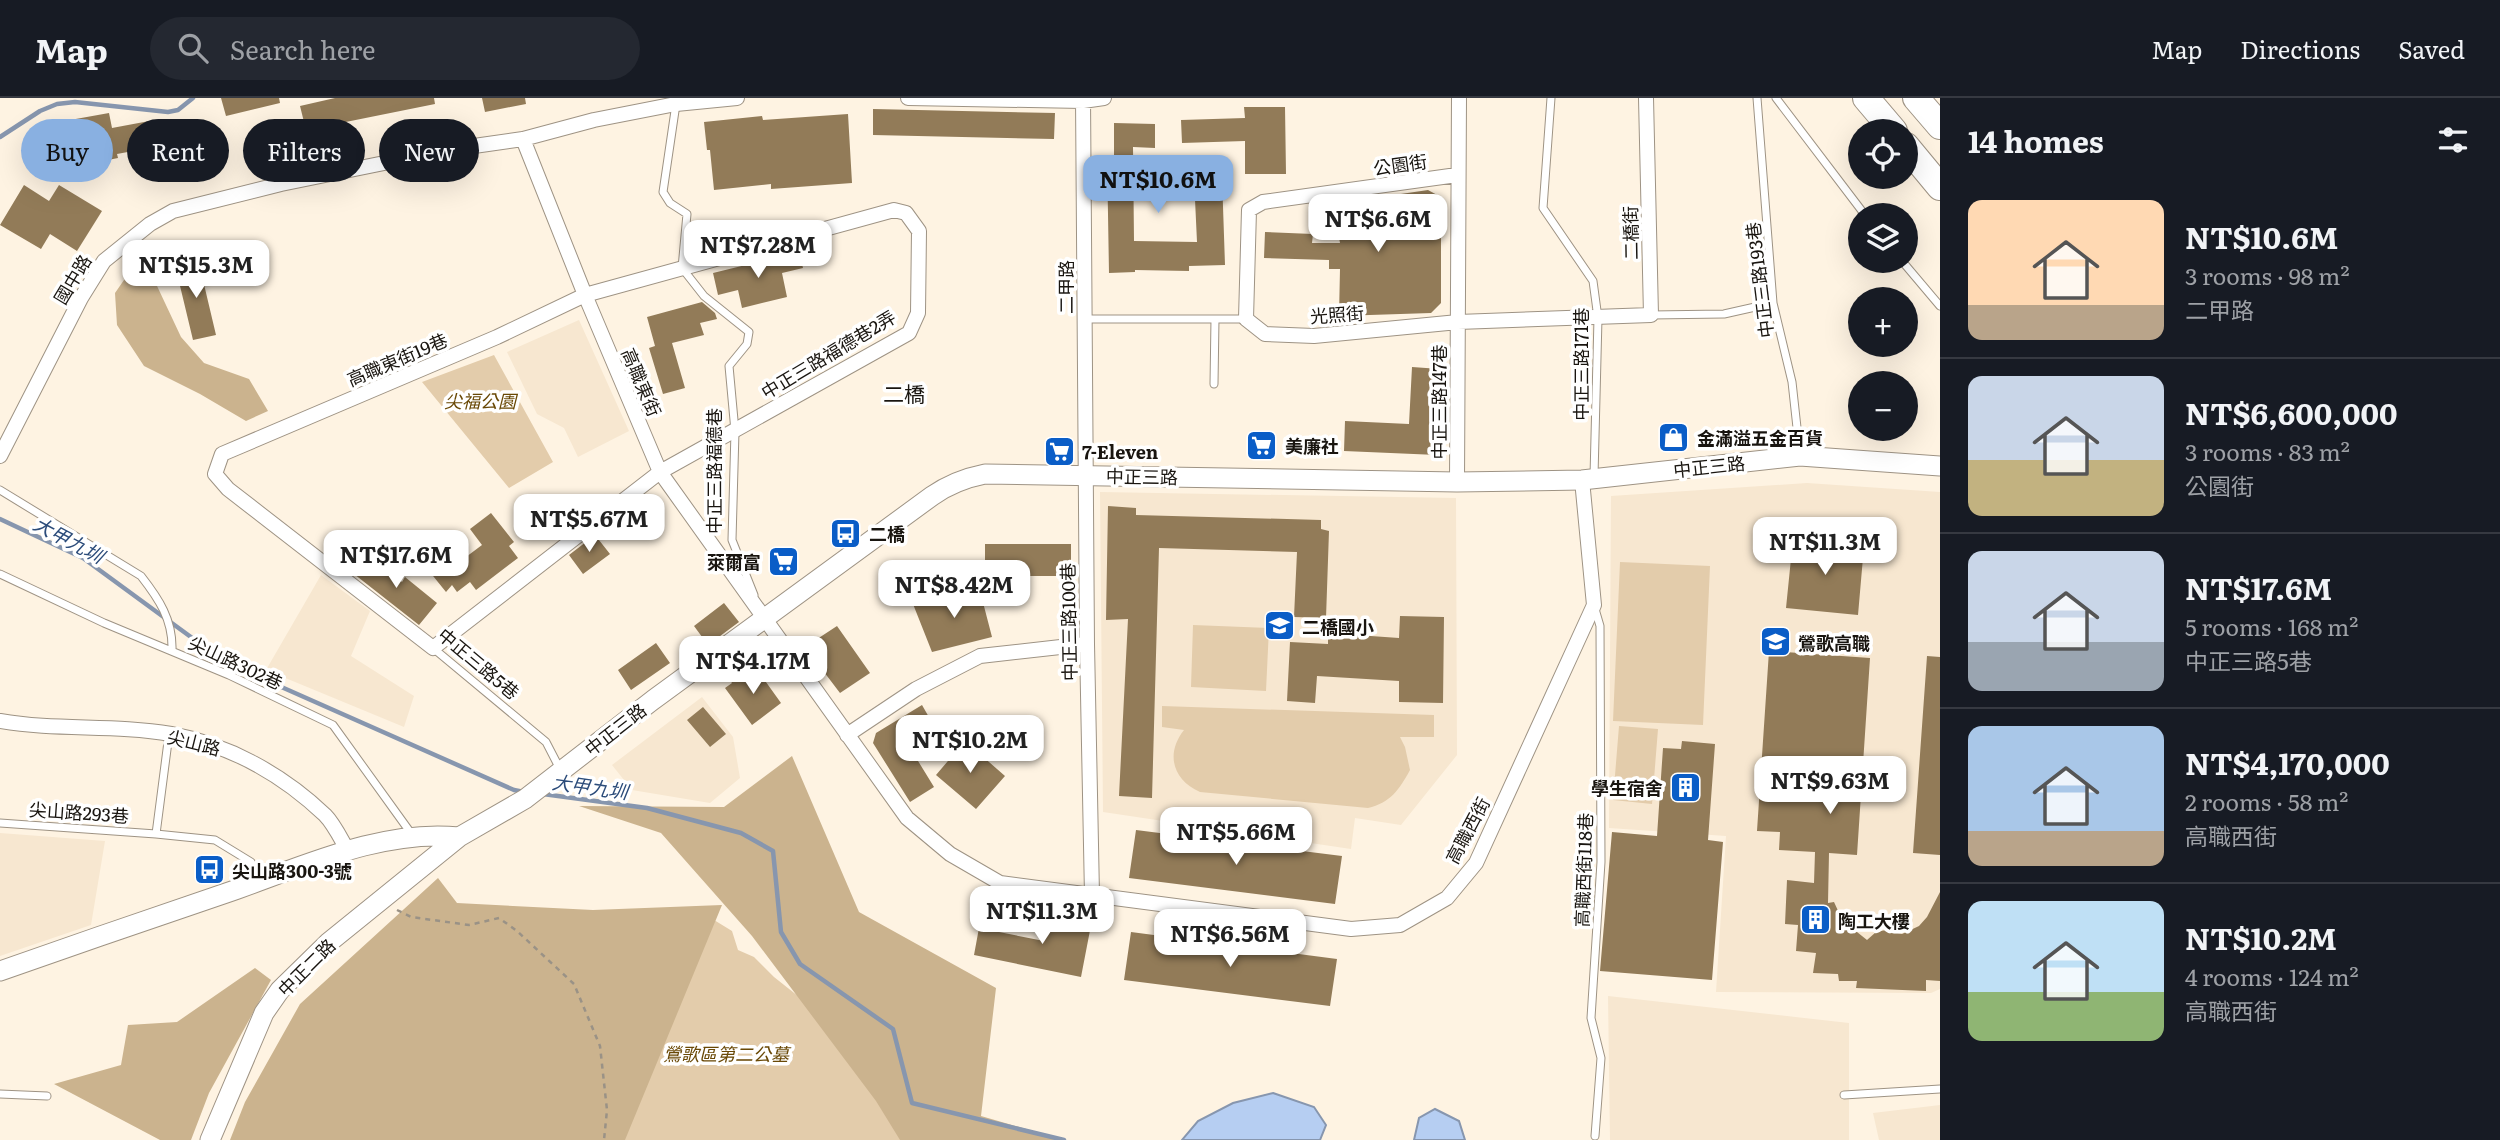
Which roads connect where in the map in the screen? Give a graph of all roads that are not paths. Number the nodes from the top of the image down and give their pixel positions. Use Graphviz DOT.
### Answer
graph roads {
  1 [pos="737,98"];
  2 [pos="908,98"];
  3 [pos="1104,98"];
  4 [pos="1458,98"];
  5 [pos="1551,98"];
  6 [pos="1646,98"];
  7 [pos="1757,98"];
  8 [pos="1776,98"];
  9 [pos="1866,98"];
  10 [pos="1916,98"];
  11 [pos="1083,100"];
  12 [pos="676,104"];
  13 [pos="1884,119"];
  14 [pos="1940,126"];
  15 [pos="523,139"];
  16 [pos="1918,160"];
  17 [pos="1457,175"];
  18 [pos="1940,187"];
  19 [pos="1856,203"];
  20 [pos="682,268"];
  21 [pos="1912,273"];
  22 [pos="585,295"];
  23 [pos="1773,303"];
  24 [pos="1940,306"];
  25 [pos="1651,315"];
  26 [pos="1598,318"];
  27 [pos="1084,319"];
  28 [pos="1215,319"];
  29 [pos="1247,319"];
  30 [pos="1458,323"];
  31 [pos="1214,384"];
  32 [pos="735,431"];
  33 [pos="222,454"];
  34 [pos="0,456"];
  35 [pos="1800,456"];
  36 [pos="1940,466"];
  37 [pos="660,472"];
  38 [pos="1086,475"];
  39 [pos="1588,479"];
  40 [pos="1457,482"];
  41 [pos="0,490"];
  42 [pos="0,574"];
  43 [pos="1594,605"];
  44 [pos="763,619"];
  45 [pos="1087,644"];
  46 [pos="433,648"];
  47 [pos="173,650"];
  48 [pos="0,721"];
  49 [pos="169,734"];
  50 [pos="847,735"];
  51 [pos="561,772"];
  52 [pos="0,822"];
  53 [pos="156,834"];
  54 [pos="414,836"];
  55 [pos="459,837"];
  56 [pos="348,851"];
  57 [pos="262,881"];
  58 [pos="1092,895"];
  59 [pos="0,971"];
  60 [pos="1940,1089"];
  61 [pos="0,1094"];
  62 [pos="1844,1095"];
  63 [pos="47,1096"];
  64 [pos="1595,1136"];
  65 [pos="210,1140"];
  1 -- 12 [label="street, 國中路"];
  2 -- 11 [label="street"];
  3 -- 11 [label="street"];
  4 -- 17 [label="street, 中正三路147巷"];
  5 -- 26 [label="lane, 中正三路171巷"];
  6 -- 25 [label="street, 二橋街"];
  7 -- 23 [label="lane, 中正三路193巷"];
  8 -- 19 [label="lane"];
  9 -- 13 [label="highway"];
  10 -- 14 [label="highway"];
  11 -- 27 [label="street, 二甲路"];
  12 -- 15 [label="street, 國中路"];
  12 -- 20 [label="lane"];
  15 -- 22 [label="street, 高職東街"];
  15 -- 34 [label="street, 國中路"];
  16 -- 18 [label="highway"];
  17 -- 29 [label="street, 公園街"];
  17 -- 30 [label="street, 中正三路147巷"];
  20 -- 22 [label="street"];
  20 -- 32 [label="lane, 中正三路福德巷"];
  20 -- 32 [label="street, 中正三路福德巷2弄"];
  21 -- 24 [label="lane"];
  22 -- 33 [label="street, 高職東街19巷"];
  22 -- 37 [label="street, 高職東街"];
  23 -- 25 [label="lane"];
  23 -- 35 [label="lane, 中正三路193巷"];
  25 -- 26 [label="street"];
  26 -- 30 [label="street, 光照街"];
  26 -- 39 [label="lane, 中正三路171巷"];
  27 -- 28 [label="lane, 光照街"];
  27 -- 38 [label="street, 二甲路"];
  28 -- 29 [label="lane, 光照街"];
  28 -- 31 [label="lane"];
  29 -- 30 [label="street, 光照街"];
  30 -- 40 [label="street, 中正三路147巷"];
  32 -- 37 [label="street, 中正三路福德巷2弄"];
  32 -- 44 [label="lane, 中正三路福德巷"];
  33 -- 46 [label="street, 中正三路5巷"];
  35 -- 36 [label="street, 中正三路"];
  35 -- 39 [label="street, 中正三路"];
  37 -- 44 [label="street, 高職東街"];
  37 -- 46 [label="street, 中正三路福德巷2弄"];
  38 -- 40 [label="street, 中正三路"];
  38 -- 44 [label="street, 中正三路"];
  38 -- 45 [label="street, 中正三路100巷"];
  39 -- 40 [label="street, 中正三路"];
  39 -- 43 [label="street"];
  41 -- 47 [label="lane"];
  42 -- 47 [label="lane, 尖山路302巷"];
  43 -- 58 [label="street, 高職西街"];
  43 -- 64 [label="lane, 高職西街118巷"];
  44 -- 50 [label="street, 高職西街"];
  44 -- 51 [label="street, 中正三路"];
  45 -- 50 [label="street"];
  45 -- 58 [label="street, 中正三路100巷"];
  46 -- 51 [label="lane, 中正三路5巷"];
  47 -- 54 [label="lane, 尖山路302巷"];
  48 -- 49 [label="street, 尖山路"];
  49 -- 53 [label="lane"];
  49 -- 56 [label="street, 尖山路"];
  50 -- 58 [label="street, 高職西街"];
  51 -- 55 [label="street, 中正三路"];
  52 -- 53 [label="lane, 尖山路293巷"];
  53 -- 57 [label="lane, 尖山路293巷"];
  54 -- 55 [label="street"];
  54 -- 56 [label="street"];
  55 -- 65 [label="street, 中正二路"];
  56 -- 57 [label="street"];
  57 -- 59 [label="street"];
  60 -- 62 [label="lane"];
  61 -- 63 [label="lane"];
}
